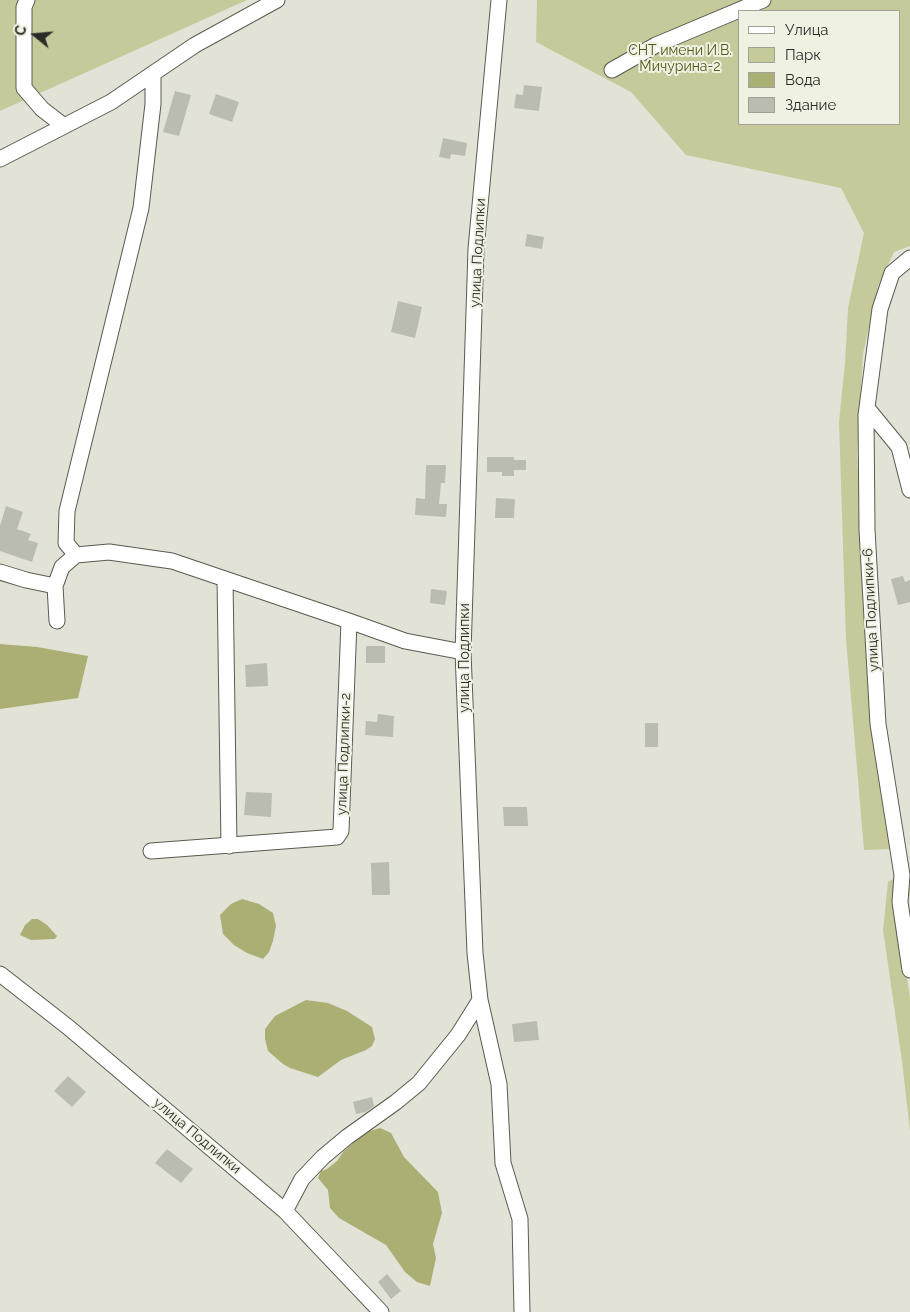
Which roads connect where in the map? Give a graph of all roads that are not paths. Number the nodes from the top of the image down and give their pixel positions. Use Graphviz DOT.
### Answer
graph roads {
  1 [pos="27,0"];
  2 [pos="277,0"];
  3 [pos="498,0"];
  4 [pos="764,0"];
  5 [pos="740,10"];
  6 [pos="738,11"];
  7 [pos="612,70"];
  8 [pos="153,74"];
  9 [pos="64,126"];
  10 [pos="0,159"];
  11 [pos="910,258"];
  12 [pos="867,408"];
  13 [pos="910,490"];
  14 [pos="76,555"];
  15 [pos="0,572"];
  16 [pos="225,579"];
  17 [pos="55,586"];
  18 [pos="349,620"];
  19 [pos="57,621"];
  20 [pos="462,652"];
  21 [pos="229,846"];
  22 [pos="151,851"];
  23 [pos="906,920"];
  24 [pos="910,970"];
  25 [pos="0,974"];
  26 [pos="480,1000"];
  27 [pos="285,1212"];
  28 [pos="381,1312"];
  29 [pos="522,1312"];
  1 -- 9 [label="street"];
  2 -- 8 [label="street"];
  3 -- 20 [label="street, улица Подлипки"];
  4 -- 5 [label="street"];
  6 -- 7 [label="street"];
  8 -- 9 [label="street"];
  8 -- 14 [label="street"];
  9 -- 10 [label="street"];
  11 -- 12 [label="street, улица Подлипки-6"];
  12 -- 13 [label="street"];
  12 -- 23 [label="street, улица Подлипки-6"];
  14 -- 16 [label="street"];
  14 -- 17 [label="street"];
  15 -- 17 [label="street"];
  16 -- 18 [label="street"];
  16 -- 21 [label="street"];
  17 -- 19 [label="street"];
  18 -- 20 [label="street"];
  18 -- 21 [label="street, улица Подлипки-2"];
  20 -- 26 [label="street, улица Подлипки"];
  21 -- 22 [label="street, улица Подлипки-2"];
  23 -- 24 [label="street, улица Подлипки-6"];
  25 -- 27 [label="street, улица Подлипки"];
  26 -- 27 [label="street"];
  26 -- 29 [label="street, улица Подлипки"];
  27 -- 28 [label="street, улица Подлипки"];
}
